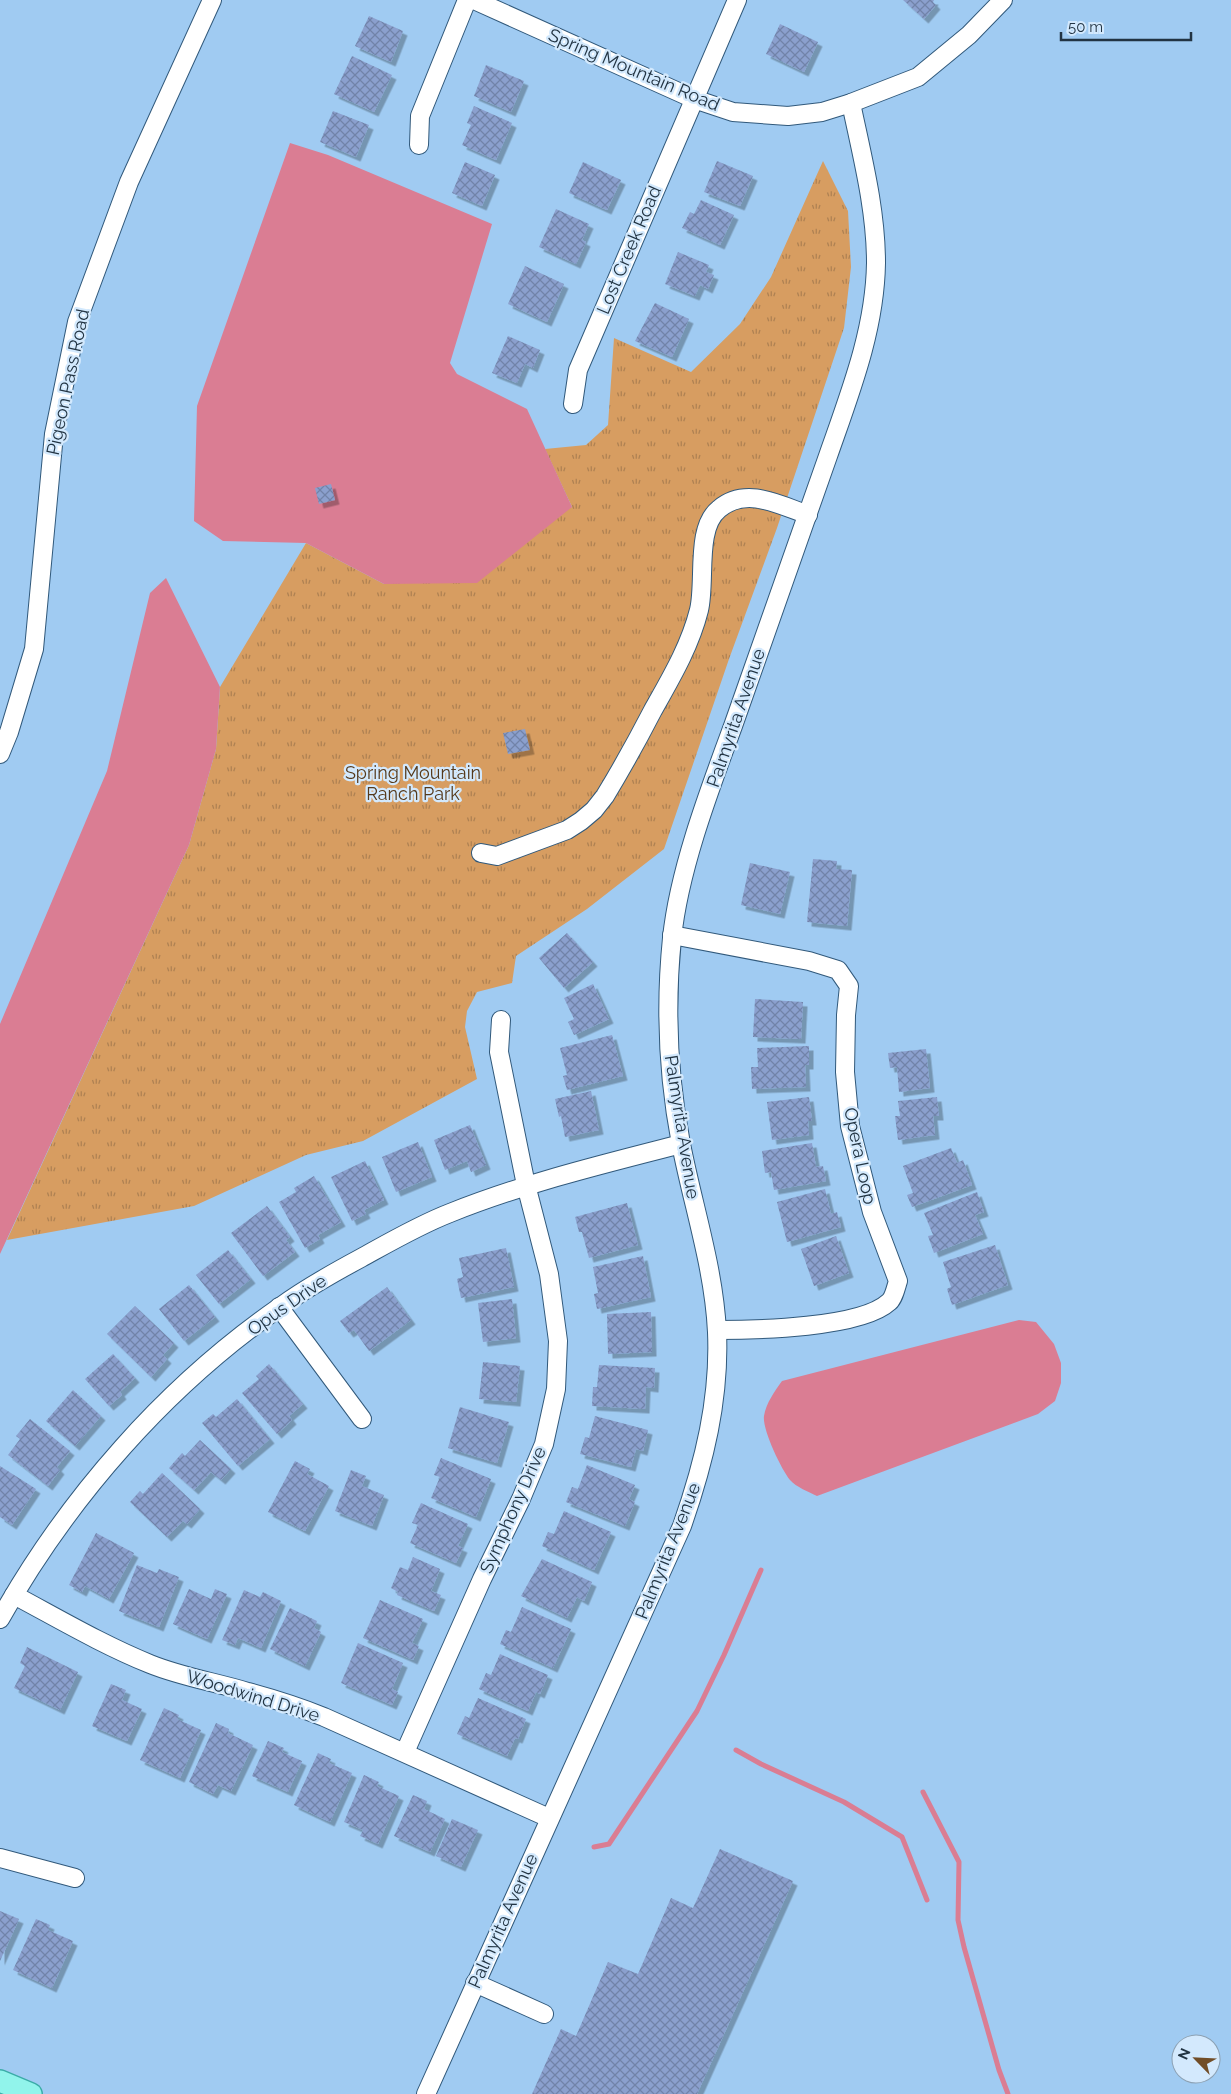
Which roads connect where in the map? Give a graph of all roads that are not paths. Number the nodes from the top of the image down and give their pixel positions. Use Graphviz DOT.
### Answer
graph roads {
  1 [pos="212,0"];
  2 [pos="468,0"];
  3 [pos="474,0"];
  4 [pos="738,0"];
  5 [pos="1003,0"];
  6 [pos="694,99"];
  7 [pos="851,103"];
  8 [pos="418,145"];
  9 [pos="574,404"];
  10 [pos="808,515"];
  11 [pos="0,754"];
  12 [pos="480,853"];
  13 [pos="672,935"];
  14 [pos="501,1020"];
  15 [pos="681,1144"];
  16 [pos="526,1185"];
  17 [pos="279,1307"];
  18 [pos="717,1330"];
  19 [pos="362,1419"];
  20 [pos="14,1595"];
  21 [pos="0,1620"];
  22 [pos="405,1752"];
  23 [pos="549,1818"];
  24 [pos="0,1858"];
  25 [pos="75,1878"];
  26 [pos="475,1983"];
  27 [pos="544,2014"];
  28 [pos="0,2081"];
  29 [pos="31,2094"];
  30 [pos="426,2094"];
  1 -- 11 [label="street, Pigeon Pass Road"];
  2 -- 8 [label="street"];
  3 -- 6 [label="street, Spring Mountain Road"];
  4 -- 6 [label="street, Lost Creek Road"];
  5 -- 7 [label="street, Spring Mountain Road"];
  6 -- 7 [label="street, Spring Mountain Road"];
  6 -- 9 [label="street, Lost Creek Road"];
  7 -- 10 [label="street, Palmyrita Avenue"];
  10 -- 12 [label="street"];
  10 -- 13 [label="street, Palmyrita Avenue"];
  13 -- 15 [label="street, Palmyrita Avenue"];
  13 -- 18 [label="street, Opera Loop"];
  14 -- 16 [label="street, Symphony Drive"];
  15 -- 16 [label="street, Opus Drive"];
  15 -- 18 [label="street, Palmyrita Avenue"];
  16 -- 17 [label="street, Opus Drive"];
  16 -- 22 [label="street, Symphony Drive"];
  17 -- 19 [label="street"];
  17 -- 20 [label="street, Opus Drive"];
  18 -- 23 [label="street, Palmyrita Avenue"];
  20 -- 21 [label="street, Opus Drive"];
  20 -- 22 [label="street, Woodwind Drive"];
  22 -- 23 [label="street, Woodwind Drive"];
  23 -- 26 [label="street, Palmyrita Avenue"];
  24 -- 25 [label="street"];
  26 -- 27 [label="street"];
  26 -- 30 [label="street, Palmyrita Avenue"];
  28 -- 29 [label="main road"];
}
